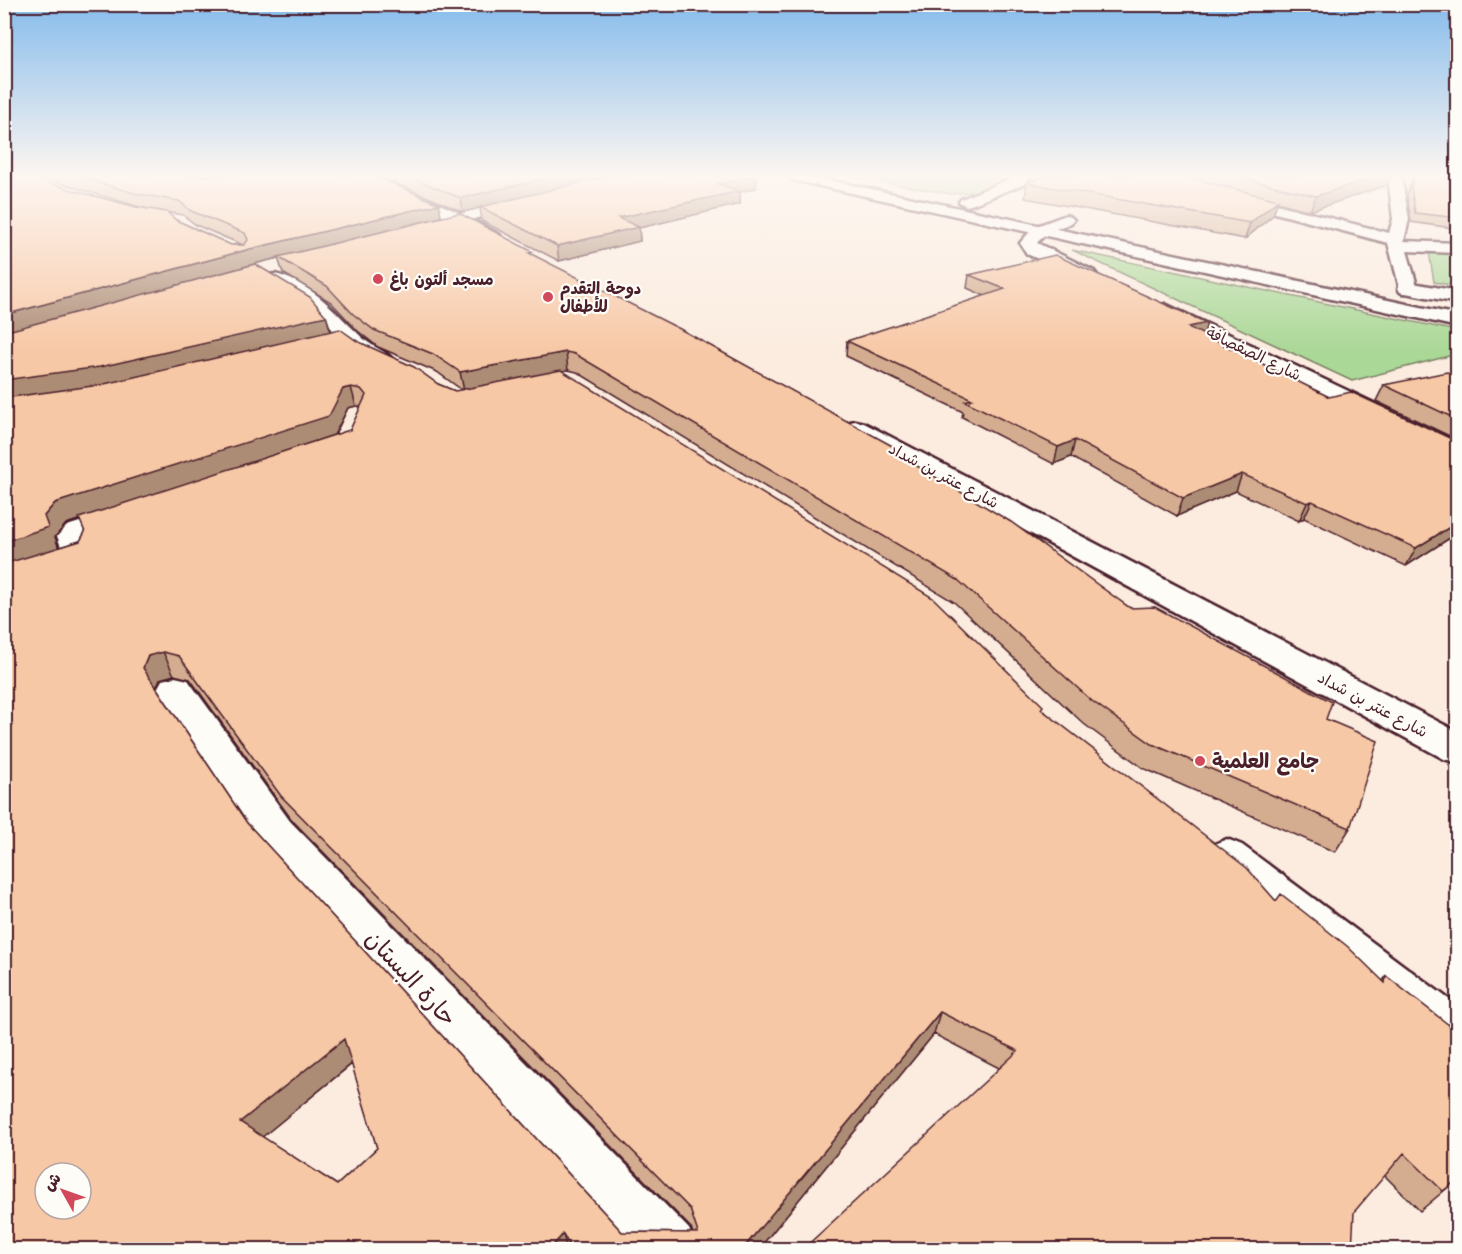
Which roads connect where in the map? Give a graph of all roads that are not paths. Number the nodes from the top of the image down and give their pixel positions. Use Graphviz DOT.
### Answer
graph roads {
  1 [pos="491,235"];
  2 [pos="1036,235"];
  3 [pos="1061,235"];
  4 [pos="1139,235"];
  5 [pos="1365,235"];
  6 [pos="1398,235"];
  7 [pos="1146,236"];
  8 [pos="1396,243"];
  9 [pos="512,246"];
  10 [pos="1458,248"];
  11 [pos="271,267"];
  12 [pos="1105,283"];
  13 [pos="1386,284"];
  14 [pos="1409,289"];
  15 [pos="1458,297"];
  16 [pos="1146,302"];
  17 [pos="1458,321"];
  18 [pos="409,371"];
  19 [pos="838,419"];
  20 [pos="1458,453"];
  21 [pos="156,506"];
  22 [pos="4,580"];
  23 [pos="175,689"];
  24 [pos="1458,748"];
  25 [pos="1202,838"];
  26 [pos="1458,1037"];
  27 [pos="668,1250"];
  1 -- 9 [label="street"];
  2 -- 12 [label="street"];
  3 -- 17 [label="street"];
  4 -- 7 [label="street"];
  5 -- 8 [label="street"];
  6 -- 8 [label="street"];
  8 -- 10 [label="street"];
  8 -- 14 [label="street"];
  11 -- 18 [label="street"];
  13 -- 14 [label="street"];
  14 -- 15 [label="street"];
  16 -- 20 [label="street, شارع الصفصافة"];
  19 -- 24 [label="street, شارع عنتر بن شداد"];
  21 -- 22 [label="street"];
  23 -- 27 [label="street, حارة البستان"];
  25 -- 26 [label="street"];
}
